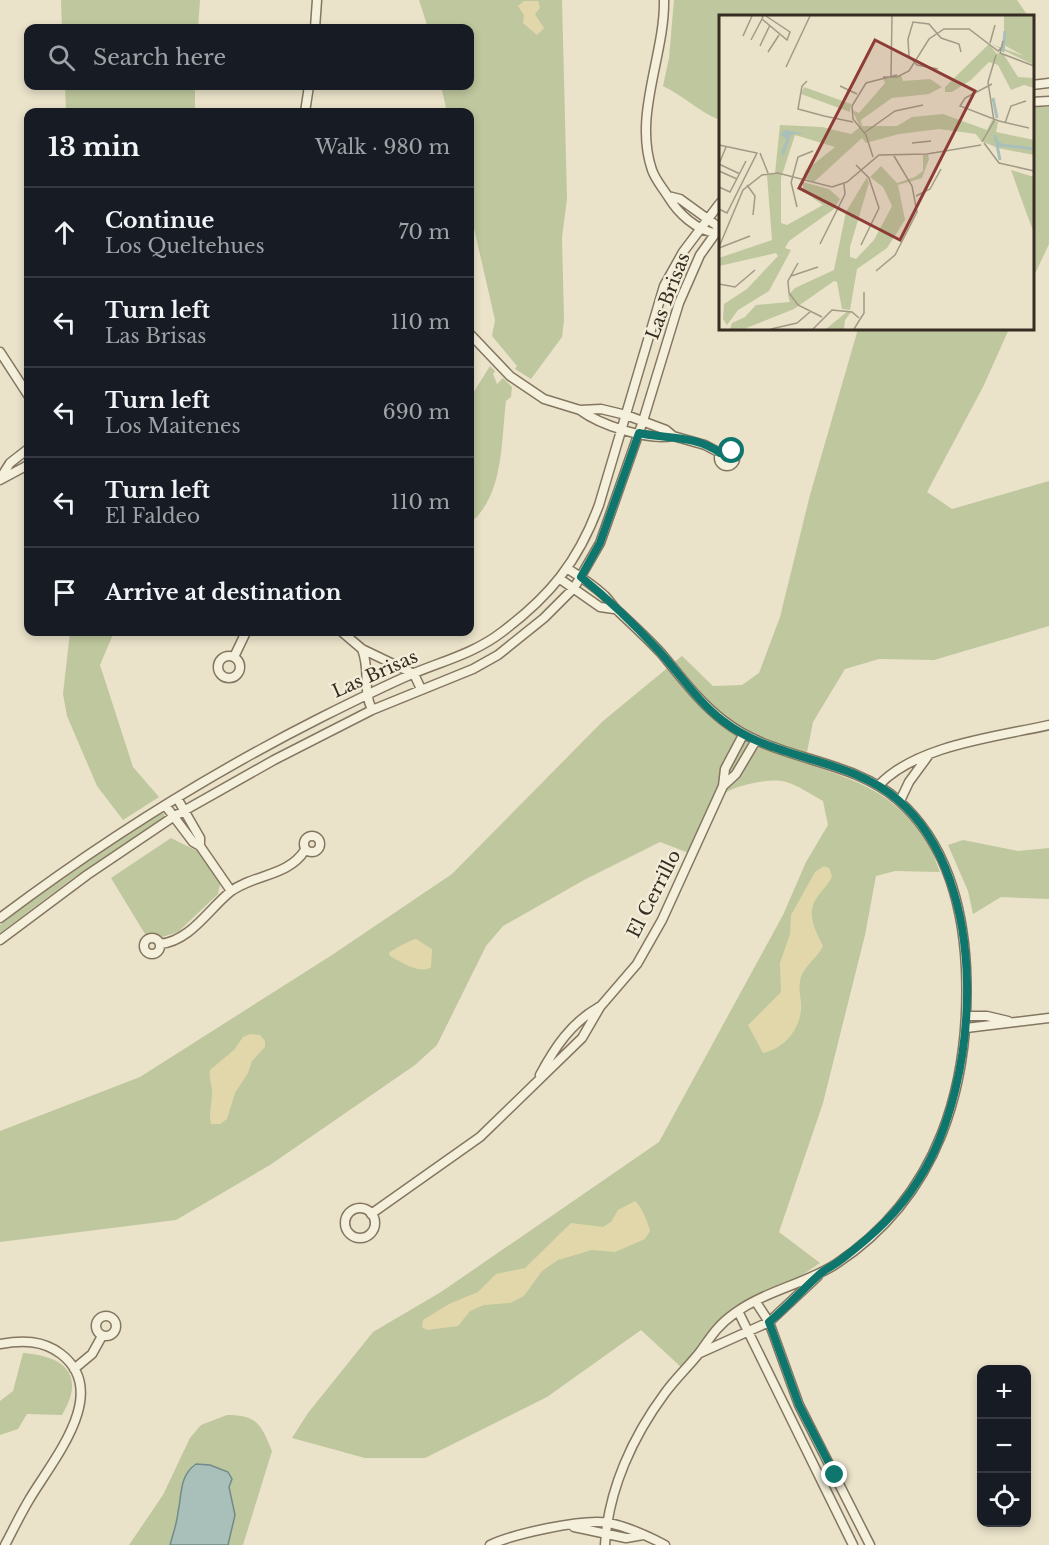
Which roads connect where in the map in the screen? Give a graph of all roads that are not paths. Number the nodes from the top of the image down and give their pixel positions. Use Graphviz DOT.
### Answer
graph roads {
  1 [pos="316,0"];
  2 [pos="664,0"];
  3 [pos="315,24"];
  4 [pos="1049,83"];
  5 [pos="1034,85"];
  6 [pos="309,90"];
  7 [pos="1049,100"];
  8 [pos="1034,102"];
  9 [pos="306,108"];
  10 [pos="668,196"];
  11 [pos="719,204"];
  12 [pos="707,217"];
  13 [pos="699,228"];
  14 [pos="719,229"];
  15 [pos="474,338"];
  16 [pos="0,352"];
  17 [pos="24,389"];
  18 [pos="580,410"];
  19 [pos="626,415"];
  20 [pos="643,420"];
  21 [pos="622,428"];
  22 [pos="639,433"];
  23 [pos="673,436"];
  24 [pos="24,452"];
  25 [pos="720,453"];
  26 [pos="24,467"];
  27 [pos="0,480"];
  28 [pos="568,569"];
  29 [pos="581,577"];
  30 [pos="560,579"];
  31 [pos="574,588"];
  32 [pos="615,609"];
  33 [pos="244,636"];
  34 [pos="347,636"];
  35 [pos="362,649"];
  36 [pos="234,657"];
  37 [pos="414,674"];
  38 [pos="421,689"];
  39 [pos="365,695"];
  40 [pos="372,710"];
  41 [pos="1049,725"];
  42 [pos="743,735"];
  43 [pos="755,742"];
  44 [pos="928,756"];
  45 [pos="879,785"];
  46 [pos="723,786"];
  47 [pos="177,798"];
  48 [pos="900,801"];
  49 [pos="165,805"];
  50 [pos="185,810"];
  51 [pos="173,817"];
  52 [pos="200,846"];
  53 [pos="305,850"];
  54 [pos="231,891"];
  55 [pos="0,918"];
  56 [pos="0,940"];
  57 [pos="160,945"];
  58 [pos="600,1007"];
  59 [pos="968,1016"];
  60 [pos="1049,1018"];
  61 [pos="1008,1021"];
  62 [pos="966,1028"];
  63 [pos="538,1079"];
  64 [pos="371,1214"];
  65 [pos="822,1272"];
  66 [pos="756,1302"];
  67 [pos="738,1311"];
  68 [pos="769,1322"];
  69 [pos="748,1333"];
  70 [pos="102,1336"];
  71 [pos="0,1344"];
  72 [pos="699,1353"];
  73 [pos="74,1369"];
  74 [pos="607,1522"];
  75 [pos="571,1526"];
  76 [pos="605,1535"];
  77 [pos="643,1536"];
  78 [pos="5,1545"];
  79 [pos="490,1545"];
  80 [pos="605,1545"];
  81 [pos="665,1545"];
  82 [pos="853,1545"];
  83 [pos="870,1545"];
  1 -- 3 [label="street"];
  2 -- 10 [label="street"];
  4 -- 5 [label="street"];
  6 -- 9 [label="street"];
  7 -- 8 [label="street"];
  10 -- 12 [label="street"];
  10 -- 13 [label="street"];
  11 -- 12 [label="street, Las Brisas"];
  12 -- 13 [label="street, Las Brisas"];
  12 -- 14 [label="street"];
  13 -- 14 [label="street"];
  13 -- 19 [label="street, Las Brisas"];
  14 -- 20 [label="street, Las Brisas"];
  15 -- 18 [label="street"];
  16 -- 17 [label="street"];
  18 -- 19 [label="street"];
  18 -- 21 [label="street"];
  19 -- 20 [label="street"];
  19 -- 21 [label="street, Las Brisas"];
  20 -- 22 [label="street, Las Brisas"];
  20 -- 23 [label="street"];
  21 -- 22 [label="street"];
  21 -- 28 [label="street, Las Brisas"];
  22 -- 23 [label="street"];
  22 -- 29 [label="street, Las Brisas"];
  23 -- 25 [label="street"];
  24 -- 27 [label="street"];
  26 -- 27 [label="street"];
  28 -- 29 [label="street"];
  28 -- 30 [label="street, Las Brisas"];
  29 -- 31 [label="street, Las Brisas"];
  29 -- 32 [label="street"];
  30 -- 31 [label="street"];
  30 -- 37 [label="street, Las Brisas"];
  31 -- 32 [label="street"];
  31 -- 38 [label="street, Las Brisas"];
  32 -- 42 [label="street"];
  33 -- 36 [label="street"];
  34 -- 35 [label="street"];
  35 -- 37 [label="street"];
  35 -- 39 [label="street"];
  37 -- 38 [label="street"];
  37 -- 39 [label="street, Las Brisas"];
  38 -- 40 [label="street, Las Brisas"];
  39 -- 40 [label="street"];
  39 -- 47 [label="street, Las Brisas"];
  40 -- 50 [label="street, Las Brisas"];
  41 -- 44 [label="street"];
  42 -- 43 [label="street"];
  42 -- 46 [label="street, El Cerrillo"];
  43 -- 45 [label="street"];
  43 -- 46 [label="street, El Cerrillo"];
  44 -- 45 [label="street"];
  44 -- 48 [label="street"];
  45 -- 48 [label="street"];
  46 -- 58 [label="street, El Cerrillo"];
  47 -- 49 [label="street, Las Brisas"];
  47 -- 50 [label="street"];
  48 -- 59 [label="street"];
  49 -- 51 [label="street"];
  49 -- 55 [label="street, Las Brisas"];
  50 -- 51 [label="street, Las Brisas"];
  50 -- 52 [label="street"];
  51 -- 52 [label="street"];
  51 -- 56 [label="street, Las Brisas"];
  52 -- 54 [label="street"];
  53 -- 54 [label="street"];
  54 -- 57 [label="street"];
  58 -- 63 [label="street, El Cerrillo"];
  58 -- 63 [label="street, El Cerrillo"];
  59 -- 61 [label="street"];
  59 -- 62 [label="street"];
  60 -- 61 [label="street"];
  61 -- 62 [label="street"];
  62 -- 65 [label="street"];
  63 -- 64 [label="street, El Cerrillo"];
  65 -- 66 [label="street"];
  65 -- 68 [label="street"];
  66 -- 67 [label="street"];
  66 -- 68 [label="street"];
  67 -- 69 [label="street"];
  67 -- 72 [label="street"];
  68 -- 69 [label="street"];
  68 -- 83 [label="street"];
  69 -- 72 [label="street"];
  69 -- 82 [label="street"];
  70 -- 73 [label="street"];
  71 -- 73 [label="street"];
  72 -- 74 [label="street"];
  73 -- 78 [label="street"];
  74 -- 75 [label="street"];
  74 -- 76 [label="street"];
  74 -- 77 [label="street"];
  75 -- 76 [label="street"];
  75 -- 79 [label="street"];
  76 -- 77 [label="street"];
  76 -- 80 [label="street"];
  77 -- 81 [label="street"];
}
